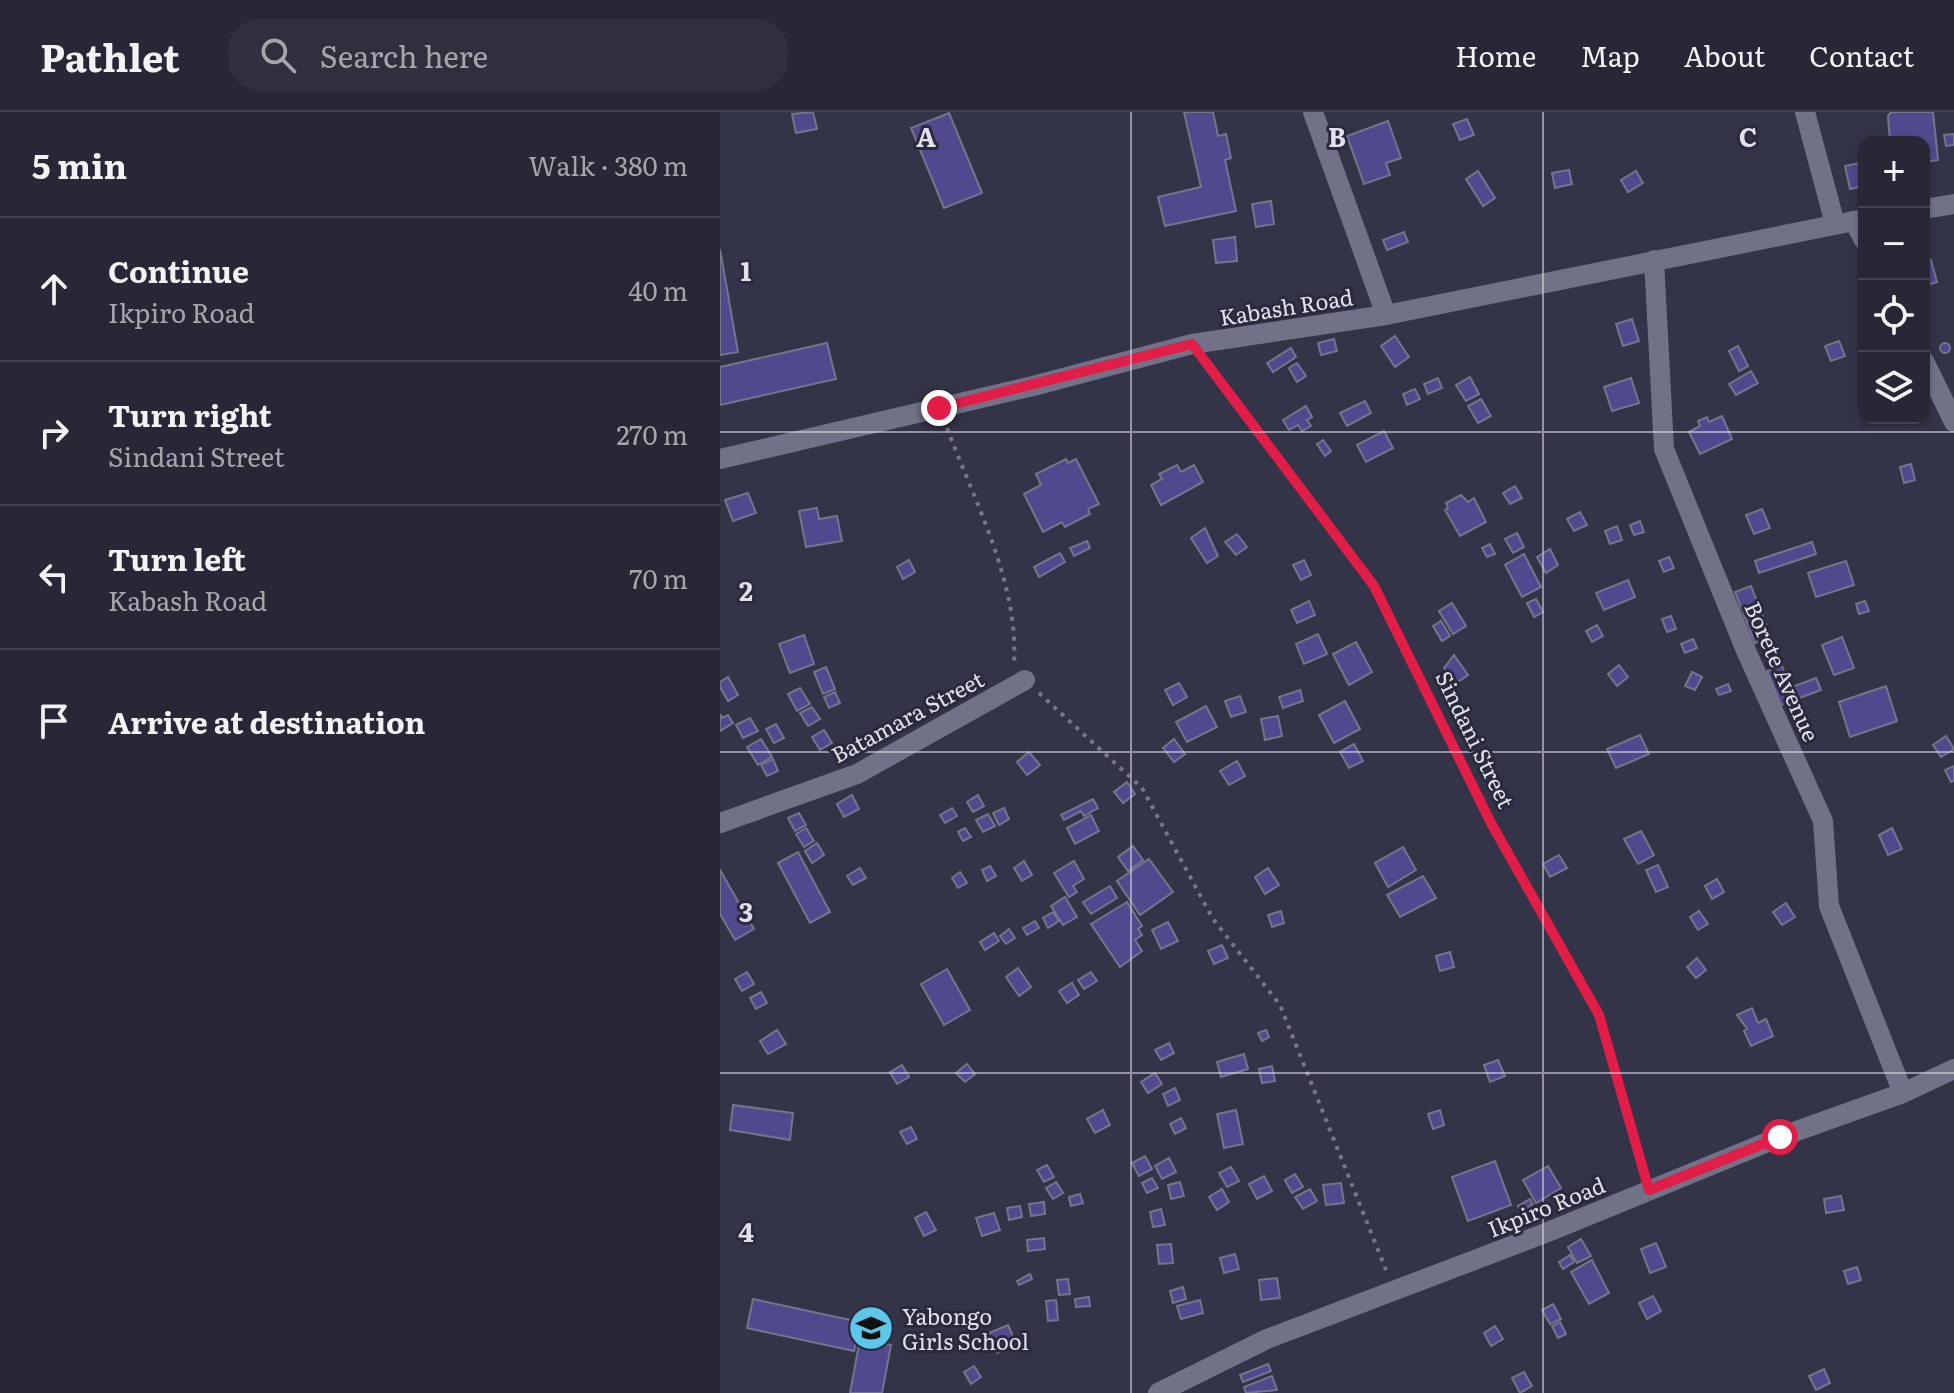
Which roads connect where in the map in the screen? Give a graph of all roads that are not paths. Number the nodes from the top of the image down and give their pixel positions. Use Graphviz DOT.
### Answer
graph roads {
  1 [pos="1313,112"];
  2 [pos="1805,112"];
  3 [pos="1954,204"];
  4 [pos="1930,208"];
  5 [pos="1851,221"];
  6 [pos="1654,260"];
  7 [pos="1386,315"];
  8 [pos="1930,373"];
  9 [pos="1954,422"];
  10 [pos="720,459"];
  11 [pos="1025,680"];
  12 [pos="720,823"];
  13 [pos="1954,1069"];
  14 [pos="1903,1093"];
  15 [pos="1158,1393"];
  1 -- 7 [label="street"];
  2 -- 5 [label="street"];
  3 -- 4 [label="street"];
  5 -- 6 [label="street, Kabash Road"];
  6 -- 7 [label="street, Kabash Road"];
  6 -- 14 [label="street, Borete Avenue"];
  7 -- 10 [label="street, Kabash Road"];
  8 -- 9 [label="street"];
  11 -- 12 [label="street, Batamara Street"];
  13 -- 14 [label="street, Ikpiro Road"];
  14 -- 15 [label="street, Ikpiro Road"];
}
